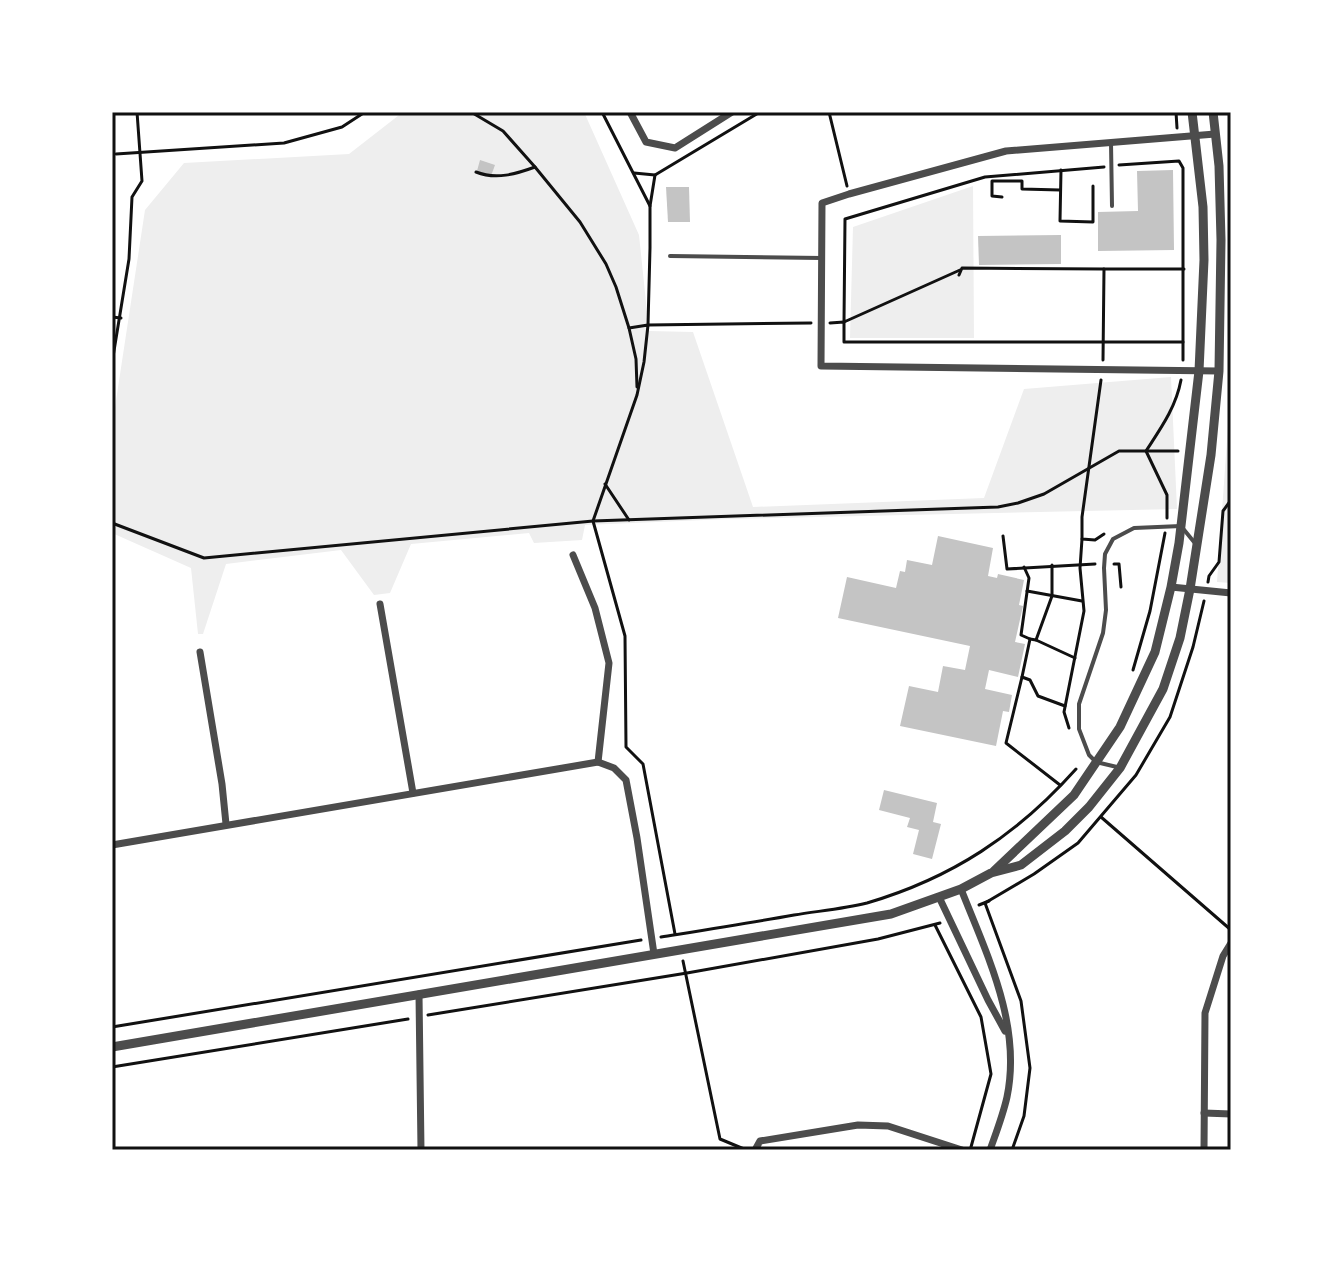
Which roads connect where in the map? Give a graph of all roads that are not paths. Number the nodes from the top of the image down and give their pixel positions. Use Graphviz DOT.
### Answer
graph roads {
  1 [pos="630,112"];
  2 [pos="732,112"];
  3 [pos="1192,112"];
  4 [pos="1213,112"];
  5 [pos="1215,134"];
  6 [pos="1194,135"];
  7 [pos="1111,143"];
  8 [pos="1112,206"];
  9 [pos="670,256"];
  10 [pos="822,258"];
  11 [pos="1199,371"];
  12 [pos="1219,371"];
  13 [pos="1181,526"];
  14 [pos="1197,544"];
  15 [pos="573,555"];
  16 [pos="1171,587"];
  17 [pos="1190,589"];
  18 [pos="1231,593"];
  19 [pos="380,604"];
  20 [pos="200,652"];
  21 [pos="1092,758"];
  22 [pos="598,762"];
  23 [pos="1120,768"];
  24 [pos="413,793"];
  25 [pos="226,824"];
  26 [pos="112,845"];
  27 [pos="991,873"];
  28 [pos="961,889"];
  29 [pos="939,897"];
  30 [pos="1231,943"];
  31 [pos="654,954"];
  32 [pos="419,994"];
  33 [pos="1008,1036"];
  34 [pos="112,1047"];
  35 [pos="1204,1113"];
  36 [pos="1231,1114"];
  37 [pos="421,1150"];
  38 [pos="755,1150"];
  39 [pos="962,1150"];
  40 [pos="990,1150"];
  41 [pos="1204,1150"];
  1 -- 2 [label="street"];
  3 -- 6 [label="street"];
  4 -- 5 [label="street"];
  5 -- 6 [label="street"];
  5 -- 12 [label="street"];
  6 -- 7 [label="street"];
  6 -- 11 [label="street"];
  7 -- 8 [label="lane"];
  7 -- 10 [label="street"];
  9 -- 10 [label="lane"];
  10 -- 11 [label="street"];
  11 -- 12 [label="street"];
  11 -- 13 [label="street"];
  12 -- 14 [label="street"];
  13 -- 14 [label="lane"];
  13 -- 16 [label="street"];
  13 -- 21 [label="lane"];
  14 -- 17 [label="street"];
  15 -- 22 [label="street"];
  16 -- 17 [label="street"];
  16 -- 21 [label="street"];
  17 -- 18 [label="street"];
  17 -- 23 [label="street"];
  19 -- 24 [label="street"];
  20 -- 25 [label="street"];
  21 -- 23 [label="lane"];
  21 -- 27 [label="street"];
  22 -- 24 [label="street"];
  22 -- 31 [label="street"];
  23 -- 27 [label="street"];
  24 -- 25 [label="street"];
  25 -- 26 [label="street"];
  27 -- 28 [label="street"];
  28 -- 29 [label="street"];
  28 -- 33 [label="street"];
  29 -- 31 [label="street"];
  29 -- 33 [label="street"];
  30 -- 35 [label="street"];
  31 -- 32 [label="street"];
  32 -- 34 [label="street"];
  32 -- 37 [label="street"];
  33 -- 40 [label="street"];
  35 -- 36 [label="street"];
  35 -- 41 [label="street"];
  38 -- 39 [label="street"];
}
